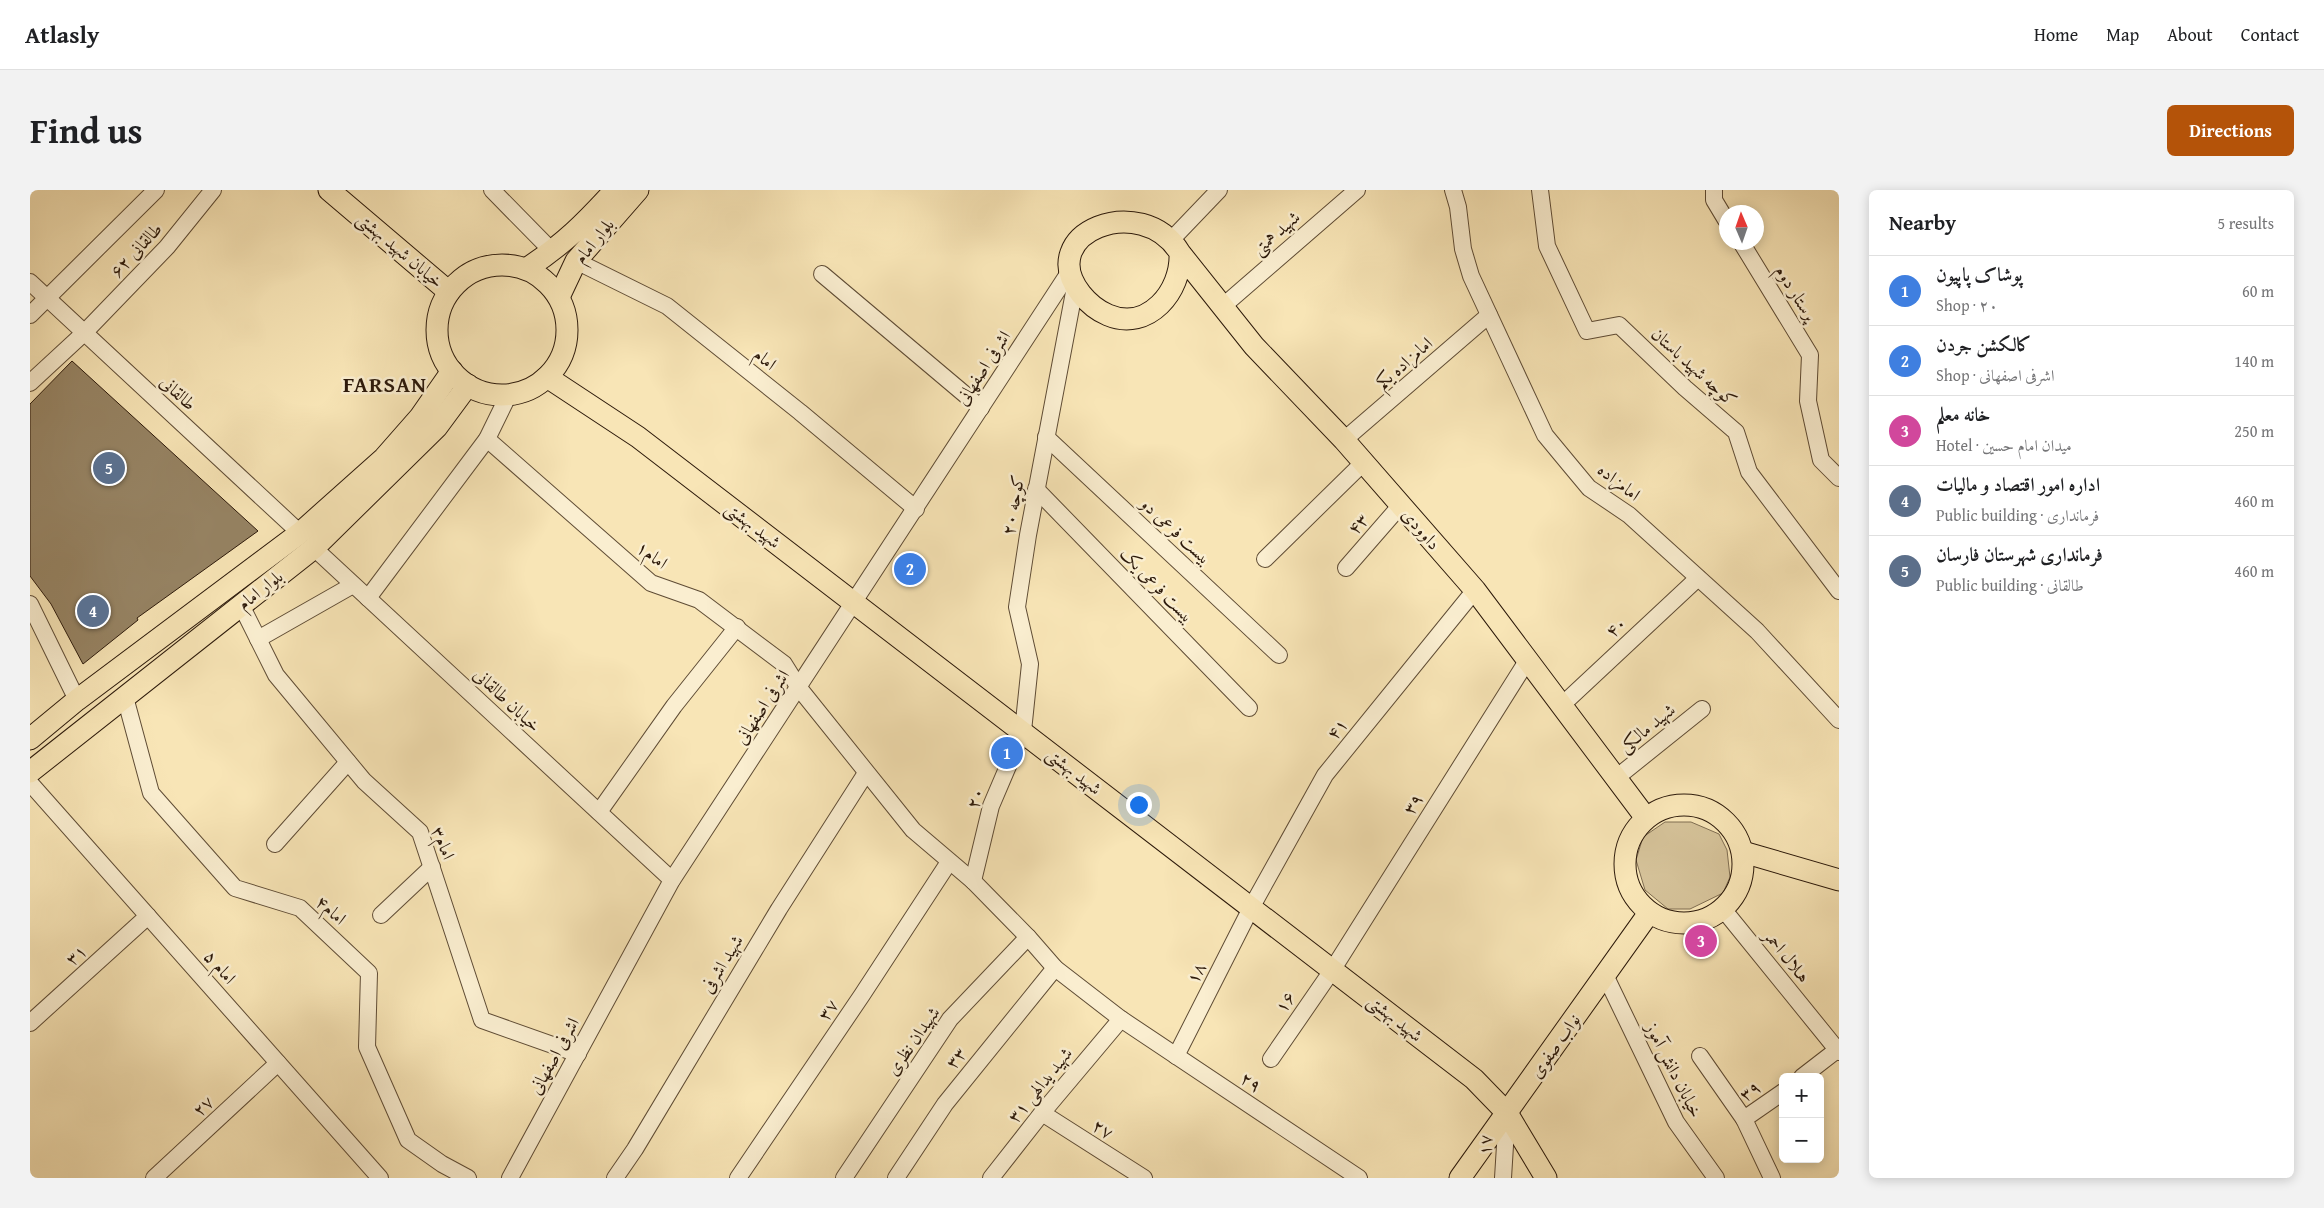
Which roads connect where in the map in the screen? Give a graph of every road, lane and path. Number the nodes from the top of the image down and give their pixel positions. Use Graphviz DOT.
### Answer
graph roads {
  1 [pos="156,190"];
  2 [pos="213,190"];
  3 [pos="329,190"];
  4 [pos="492,190"];
  5 [pos="615,190"];
  6 [pos="638,190"];
  7 [pos="1219,190"];
  8 [pos="1357,190"];
  9 [pos="1453,190"];
  10 [pos="1540,190"];
  11 [pos="1714,190"];
  12 [pos="1719,208"];
  13 [pos="1177,245"];
  14 [pos="1746,250"];
  15 [pos="553,252"];
  16 [pos="576,261"];
  17 [pos="526,269"];
  18 [pos="822,274"];
  19 [pos="1072,279"];
  20 [pos="30,282"];
  21 [pos="449,292"];
  22 [pos="559,297"];
  23 [pos="48,299"];
  24 [pos="1222,307"];
  25 [pos="30,315"];
  26 [pos="1490,316"];
  27 [pos="84,333"];
  28 [pos="452,371"];
  29 [pos="547,377"];
  30 [pos="30,383"];
  31 [pos="468,386"];
  32 [pos="509,394"];
  33 [pos="981,408"];
  34 [pos="1046,437"];
  35 [pos="487,439"];
  36 [pos="1344,440"];
  37 [pos="1363,463"];
  38 [pos="1839,478"];
  39 [pos="1036,489"];
  40 [pos="1400,506"];
  41 [pos="916,509"];
  42 [pos="307,541"];
  43 [pos="1265,559"];
  44 [pos="1346,568"];
  45 [pos="1698,578"];
  46 [pos="354,585"];
  47 [pos="1475,590"];
  48 [pos="1839,591"];
  49 [pos="368,598"];
  50 [pos="855,603"];
  51 [pos="30,604"];
  52 [pos="241,605"];
  53 [pos="737,627"];
  54 [pos="258,639"];
  55 [pos="1279,655"];
  56 [pos="1527,661"];
  57 [pos="799,688"];
  58 [pos="126,697"];
  59 [pos="77,700"];
  60 [pos="1562,705"];
  61 [pos="1249,708"];
  62 [pos="1702,709"];
  63 [pos="1839,720"];
  64 [pos="1023,731"];
  65 [pos="30,739"];
  66 [pos="348,762"];
  67 [pos="30,772"];
  68 [pos="866,773"];
  69 [pos="1616,778"];
  70 [pos="30,782"];
  71 [pos="599,812"];
  72 [pos="1646,818"];
  73 [pos="275,844"];
  74 [pos="1743,852"];
  75 [pos="949,862"];
  76 [pos="432,867"];
  77 [pos="672,880"];
  78 [pos="1839,880"];
  79 [pos="973,881"];
  80 [pos="1251,908"];
  81 [pos="1722,909"];
  82 [pos="1649,912"];
  83 [pos="381,915"];
  84 [pos="148,916"];
  85 [pos="1028,937"];
  86 [pos="1055,968"];
  87 [pos="1333,969"];
  88 [pos="1605,974"];
  89 [pos="1121,1019"];
  90 [pos="30,1023"];
  91 [pos="1838,1051"];
  92 [pos="578,1054"];
  93 [pos="1176,1056"];
  94 [pos="1700,1056"];
  95 [pos="1271,1059"];
  96 [pos="278,1064"];
  97 [pos="1808,1073"];
  98 [pos="1779,1095"];
  99 [pos="1042,1113"];
  100 [pos="1507,1113"];
  101 [pos="1744,1119"];
  102 [pos="154,1178"];
  103 [pos="380,1178"];
  104 [pos="468,1178"];
  105 [pos="510,1178"];
  106 [pos="615,1178"];
  107 [pos="738,1178"];
  108 [pos="844,1178"];
  109 [pos="896,1178"];
  110 [pos="991,1178"];
  111 [pos="1144,1178"];
  112 [pos="1359,1178"];
  113 [pos="1460,1178"];
  114 [pos="1503,1178"];
  115 [pos="1546,1178"];
  116 [pos="1716,1178"];
  117 [pos="1772,1178"];
  1 -- 23 [label="street"];
  2 -- 27 [label="street, طالقانی ۶۲"];
  3 -- 21 [label="main road, خیابان شهید بهشتی"];
  4 -- 15 [label="street"];
  5 -- 15 [label="main road, بلوار امام"];
  6 -- 16 [label="main road, بلوار امام"];
  7 -- 13 [label="street"];
  8 -- 24 [label="street, شهید همتی"];
  9 -- 26 [label="street, امامزاده"];
  10 -- 48 [label="street, کوچه شهید باستان"];
  11 -- 12 [label="street"];
  13 -- 19 [label="main road"];
  13 -- 19 [label="main road"];
  13 -- 24 [label="main road, داوودی"];
  14 -- 38 [label="street, پرستار دوم"];
  15 -- 17 [label="main road, بلوار امام"];
  16 -- 22 [label="main road, بلوار امام"];
  16 -- 41 [label="street, امام"];
  17 -- 21 [label="main road"];
  17 -- 22 [label="main road"];
  18 -- 33 [label="street"];
  19 -- 33 [label="street, اشرفی اصفهانی"];
  19 -- 34 [label="street, کوچه ۲۰"];
  20 -- 23 [label="street, طالقانی"];
  21 -- 28 [label="main road"];
  22 -- 29 [label="main road"];
  23 -- 25 [label="street"];
  23 -- 27 [label="street, طالقانی"];
  24 -- 36 [label="main road, داوودی"];
  26 -- 36 [label="street, امامزاده یکم"];
  26 -- 45 [label="street, امامزاده"];
  27 -- 30 [label="street, طالقانی ۶۲"];
  27 -- 42 [label="street, طالقانی"];
  28 -- 31 [label="main road"];
  28 -- 42 [label="main road, بلوار امام"];
  29 -- 32 [label="main road"];
  29 -- 50 [label="main road, شهید بهشتی"];
  31 -- 32 [label="main road"];
  31 -- 42 [label="main road, بلوار امام"];
  32 -- 35 [label="street"];
  33 -- 41 [label="street, اشرفی اصفهانی"];
  34 -- 39 [label="street, کوچه ۲۰"];
  34 -- 55 [label="street, بیست فرعی دو"];
  35 -- 49 [label="street"];
  35 -- 53 [label="street, امام۱"];
  36 -- 37 [label="main road, داوودی"];
  37 -- 40 [label="main road, داوودی"];
  37 -- 43 [label="street"];
  39 -- 61 [label="street, بیست فرعی یک"];
  39 -- 64 [label="street, کوچه ۲۰"];
  40 -- 44 [label="street, ۴۳"];
  40 -- 47 [label="main road, داوودی"];
  41 -- 50 [label="street, اشرفی اصفهانی"];
  42 -- 46 [label="street, خیابان طالقانی"];
  42 -- 52 [label="main road, بلوار امام"];
  42 -- 59 [label="main road, بلوار امام"];
  45 -- 60 [label="street, ۴۰"];
  45 -- 63 [label="street, امامزاده"];
  46 -- 49 [label="street, خیابان طالقانی"];
  46 -- 54 [label="street"];
  47 -- 56 [label="main road, داوودی"];
  47 -- 80 [label="street, ۴۱"];
  49 -- 71 [label="street, خیابان طالقانی"];
  50 -- 57 [label="street, اشرفی اصفهانی"];
  50 -- 64 [label="main road, شهید بهشتی"];
  51 -- 59 [label="street"];
  52 -- 54 [label="street, امام۳"];
  52 -- 58 [label="main road, بلوار امام"];
  53 -- 57 [label="street, امام۱"];
  53 -- 71 [label="street"];
  54 -- 66 [label="street, امام۳"];
  56 -- 60 [label="main road, داوودی"];
  56 -- 87 [label="street, ۳۹"];
  57 -- 68 [label="street, امام۱"];
  57 -- 77 [label="street, اشرفی اصفهانی"];
  58 -- 67 [label="main road, بلوار امام"];
  58 -- 104 [label="street, امام۴"];
  59 -- 65 [label="main road, بلوار امام"];
  60 -- 69 [label="main road, داوودی"];
  62 -- 69 [label="street, شهید مالکی"];
  64 -- 79 [label="street, ۲۰"];
  64 -- 80 [label="main road, شهید بهشتی"];
  66 -- 73 [label="street"];
  66 -- 76 [label="street, امام۳"];
  68 -- 75 [label="street, امام۱"];
  68 -- 106 [label="street, شهید اشرفی"];
  69 -- 72 [label="main road, داوودی"];
  70 -- 84 [label="street, امام ۵"];
  71 -- 77 [label="street, خیابان طالقانی"];
  72 -- 74 [label="main road"];
  72 -- 82 [label="main road"];
  74 -- 78 [label="main road"];
  74 -- 81 [label="main road"];
  75 -- 79 [label="street, ۲۹"];
  75 -- 107 [label="street, ۳۷"];
  76 -- 83 [label="street"];
  76 -- 92 [label="street, امام۳"];
  77 -- 92 [label="street, اشرفی اصفهانی"];
  79 -- 85 [label="street, ۲۹"];
  80 -- 87 [label="main road, شهید بهشتی"];
  80 -- 93 [label="street, ۱۸"];
  81 -- 82 [label="main road"];
  81 -- 91 [label="street, هـلال احمر"];
  82 -- 88 [label="main road, نواب صفوی"];
  84 -- 90 [label="street, ۳۱"];
  84 -- 96 [label="street, امام ۵"];
  85 -- 86 [label="street, ۲۹"];
  85 -- 108 [label="street, شهیدان نظری"];
  86 -- 89 [label="street, ۲۹"];
  86 -- 109 [label="street, ۳۳"];
  87 -- 95 [label="street, ۱۶"];
  87 -- 100 [label="main road, شهید بهشتی"];
  88 -- 100 [label="main road, نواب صفوی"];
  88 -- 116 [label="street, خیابان دانش آموز"];
  89 -- 93 [label="street, ۲۹"];
  89 -- 99 [label="street, ۳۱ شهید یدالهی"];
  91 -- 97 [label="street"];
  92 -- 105 [label="street, اشرفی اصفهانی"];
  93 -- 112 [label="street, ۲۹"];
  94 -- 101 [label="street"];
  96 -- 102 [label="street, ۲۷"];
  96 -- 103 [label="street, امام ۵"];
  98 -- 101 [label="street, ۳۹"];
  99 -- 110 [label="street, ۳۱ شهید یدالهی"];
  99 -- 111 [label="street, ۲۷"];
  100 -- 113 [label="main road, نواب صفوی"];
  100 -- 114 [label="street, ۱۷"];
  100 -- 115 [label="main road, شهید بهشتی"];
  101 -- 117 [label="street, ۳۹"];
}
